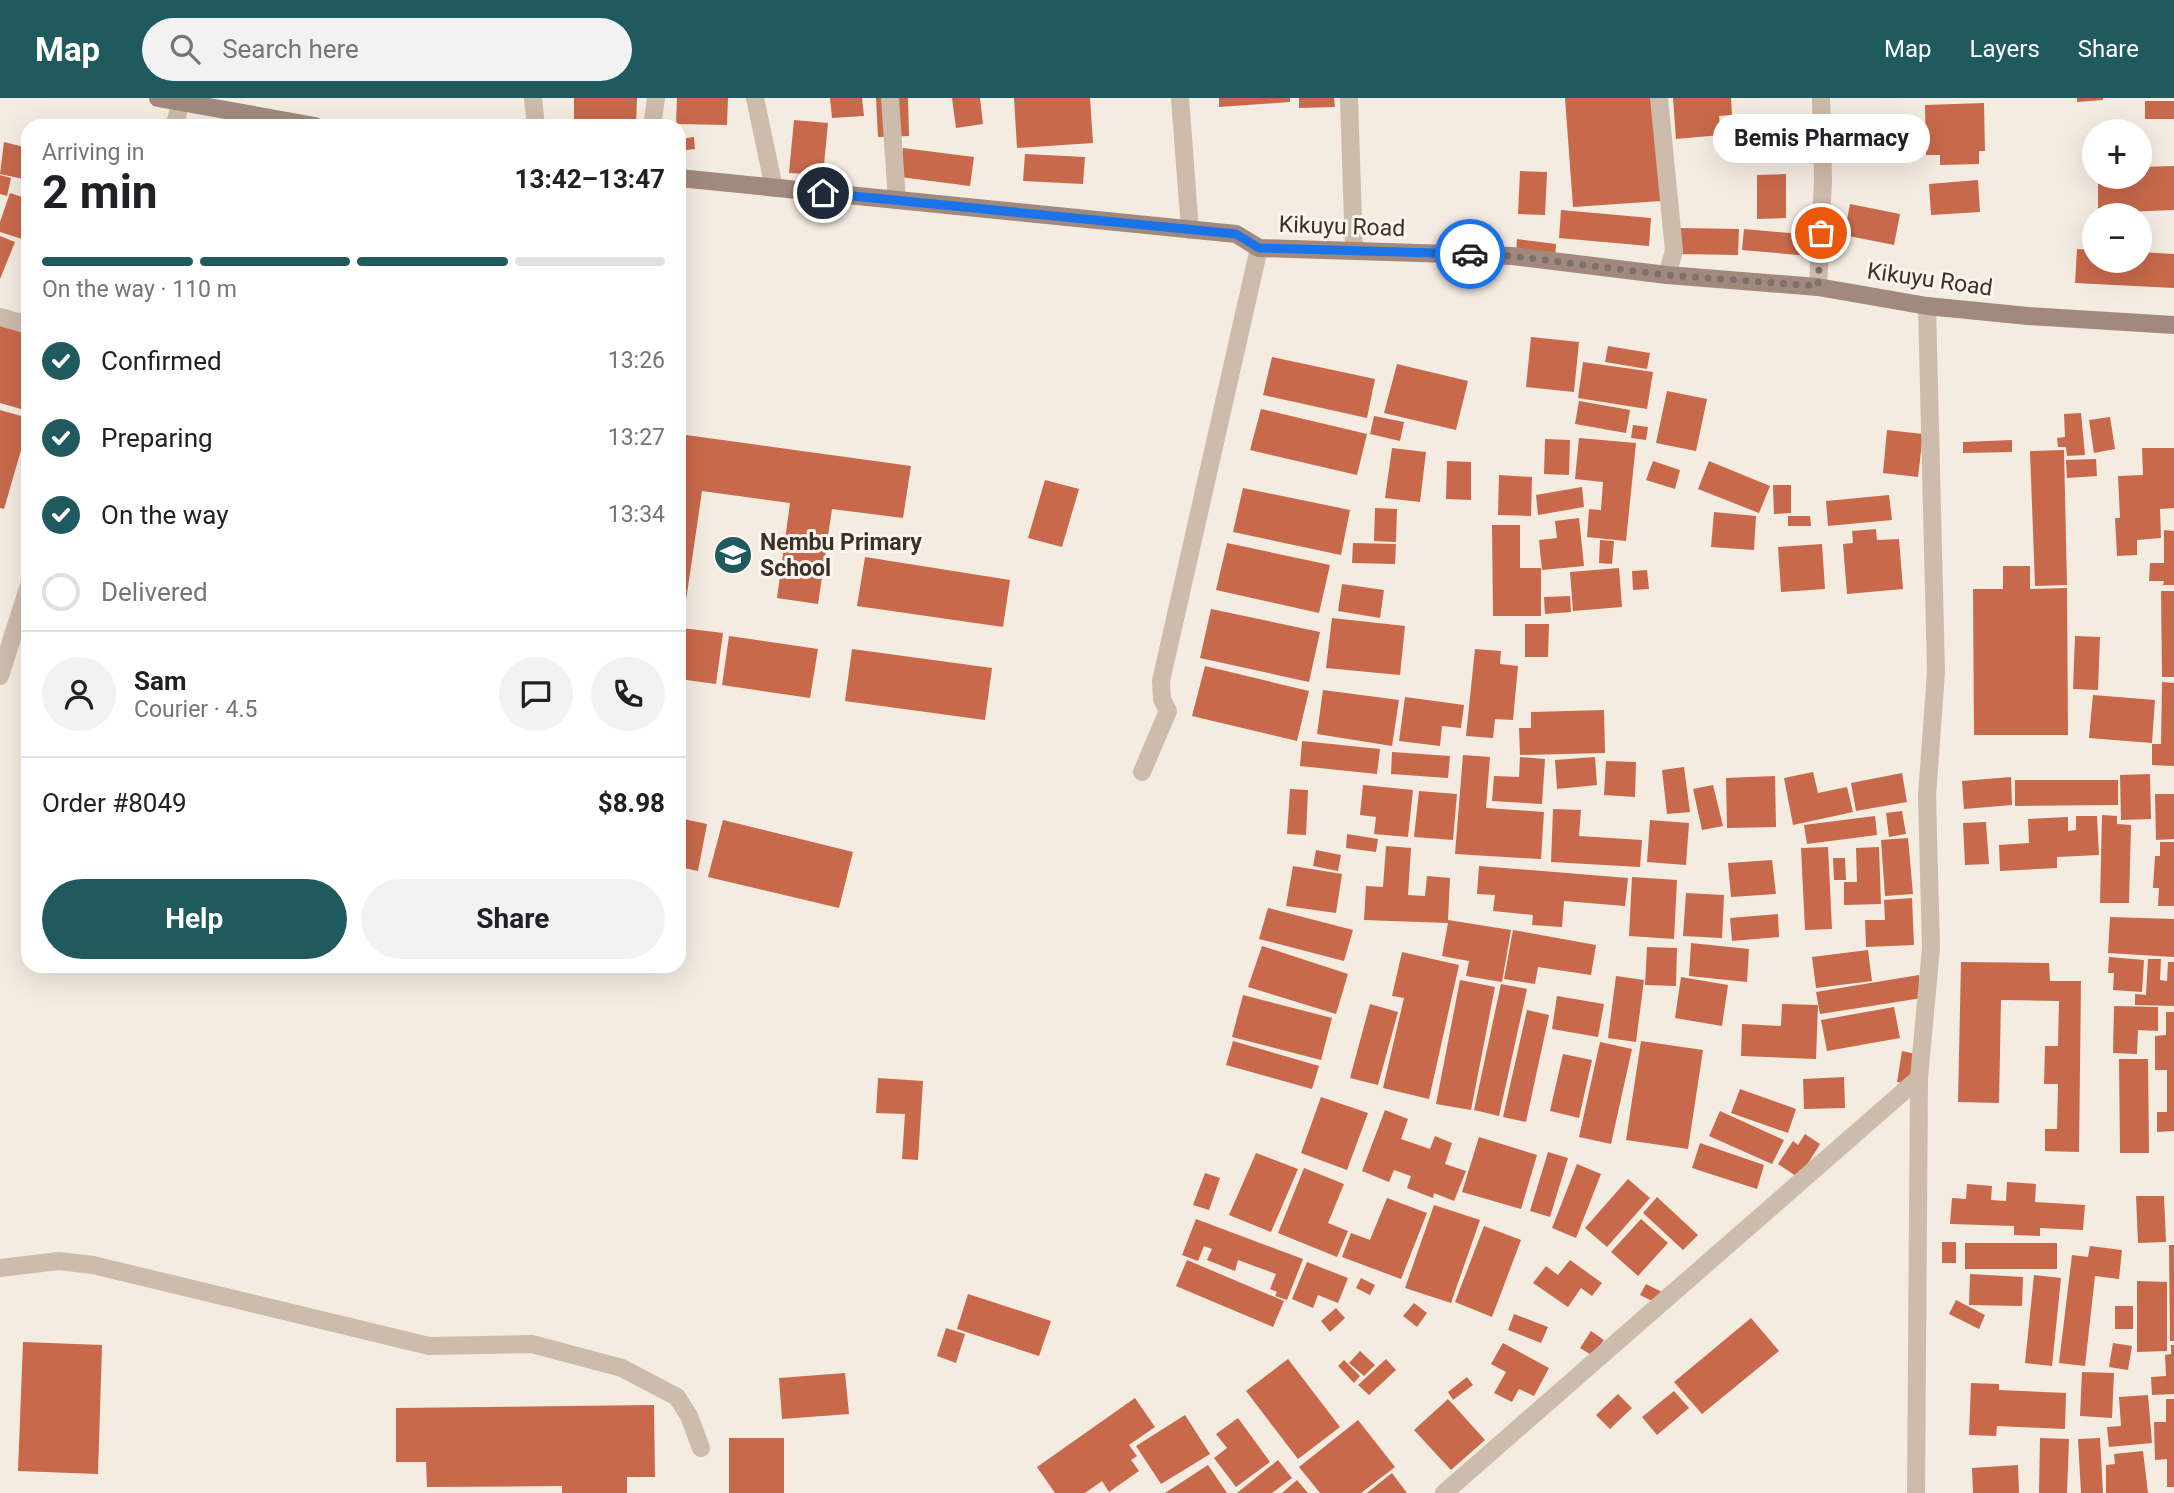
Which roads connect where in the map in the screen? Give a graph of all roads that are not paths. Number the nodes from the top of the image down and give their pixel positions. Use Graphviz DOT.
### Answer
graph roads {
  1 [pos="158,98"];
  2 [pos="533,98"];
  3 [pos="656,98"];
  4 [pos="755,98"];
  5 [pos="890,98"];
  6 [pos="1180,98"];
  7 [pos="1349,98"];
  8 [pos="1659,98"];
  9 [pos="1822,98"];
  10 [pos="181,103"];
  11 [pos="176,119"];
  12 [pos="274,119"];
  13 [pos="535,119"];
  14 [pos="653,119"];
  15 [pos="686,179"];
  16 [pos="774,188"];
  17 [pos="897,200"];
  18 [pos="1189,230"];
  19 [pos="1259,248"];
  20 [pos="1354,251"];
  21 [pos="1667,275"];
  22 [pos="1818,286"];
  23 [pos="1927,306"];
  24 [pos="0,317"];
  25 [pos="21,323"];
  26 [pos="2174,325"];
  27 [pos="21,610"];
  28 [pos="0,676"];
  29 [pos="1142,772"];
  30 [pos="1919,1078"];
  31 [pos="0,1268"];
  32 [pos="701,1448"];
  33 [pos="1444,1493"];
  34 [pos="1916,1493"];
  1 -- 10 [label="main road"];
  2 -- 13 [label="street"];
  3 -- 14 [label="street"];
  4 -- 16 [label="street"];
  5 -- 17 [label="street"];
  6 -- 18 [label="street"];
  7 -- 20 [label="street"];
  8 -- 21 [label="street"];
  9 -- 22 [label="street"];
  10 -- 11 [label="street"];
  10 -- 12 [label="main road"];
  15 -- 16 [label="main road, Kikuyu Road"];
  16 -- 17 [label="main road, Kikuyu Road"];
  17 -- 18 [label="main road, Kikuyu Road"];
  18 -- 19 [label="main road, Kikuyu Road"];
  19 -- 20 [label="main road, Kikuyu Road"];
  19 -- 29 [label="street"];
  20 -- 21 [label="main road, Kikuyu Road"];
  21 -- 22 [label="main road, Kikuyu Road"];
  22 -- 23 [label="main road, Kikuyu Road"];
  23 -- 26 [label="main road, Kikuyu Road"];
  23 -- 30 [label="street"];
  24 -- 25 [label="street"];
  27 -- 28 [label="street"];
  30 -- 33 [label="street"];
  30 -- 34 [label="street"];
  31 -- 32 [label="street"];
}
